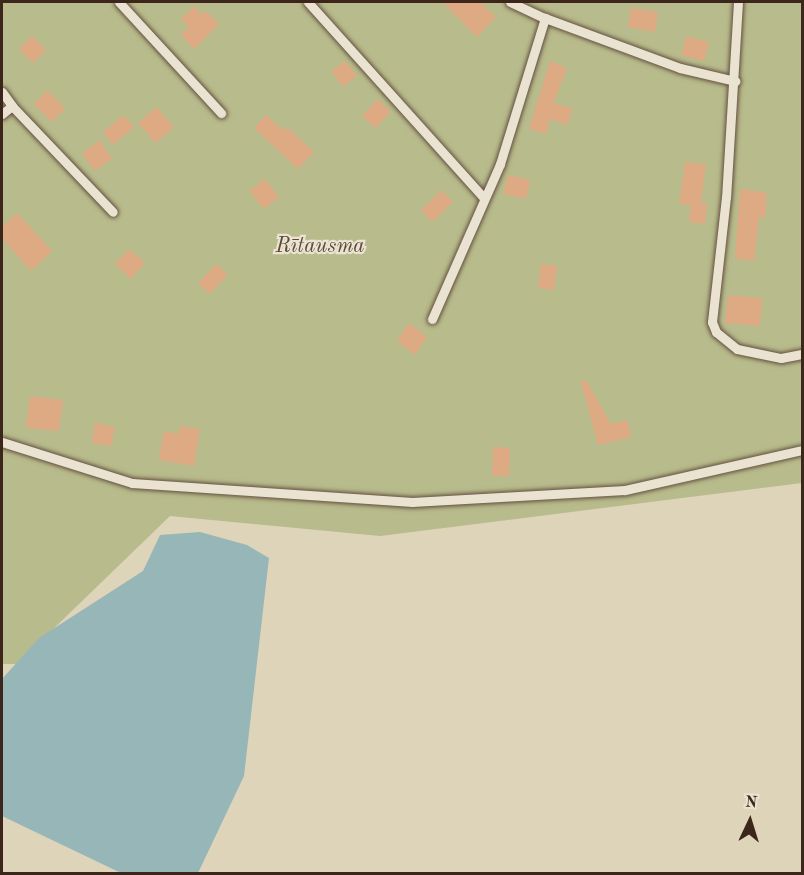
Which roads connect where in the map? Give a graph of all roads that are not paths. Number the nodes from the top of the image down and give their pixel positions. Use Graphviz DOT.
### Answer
graph roads {
  1 [pos="119,2"];
  2 [pos="308,2"];
  3 [pos="510,2"];
  4 [pos="738,2"];
  5 [pos="545,18"];
  6 [pos="735,81"];
  7 [pos="2,92"];
  8 [pos="12,106"];
  9 [pos="221,113"];
  10 [pos="2,114"];
  11 [pos="483,197"];
  12 [pos="113,212"];
  13 [pos="432,319"];
  14 [pos="802,354"];
  15 [pos="2,442"];
  16 [pos="802,450"];
  1 -- 9 [label="lane"];
  2 -- 11 [label="lane"];
  3 -- 5 [label="lane"];
  4 -- 6 [label="lane"];
  5 -- 6 [label="lane"];
  5 -- 11 [label="lane"];
  6 -- 14 [label="lane"];
  7 -- 8 [label="lane"];
  8 -- 10 [label="lane"];
  8 -- 12 [label="lane"];
  11 -- 13 [label="lane"];
  15 -- 16 [label="lane"];
}
